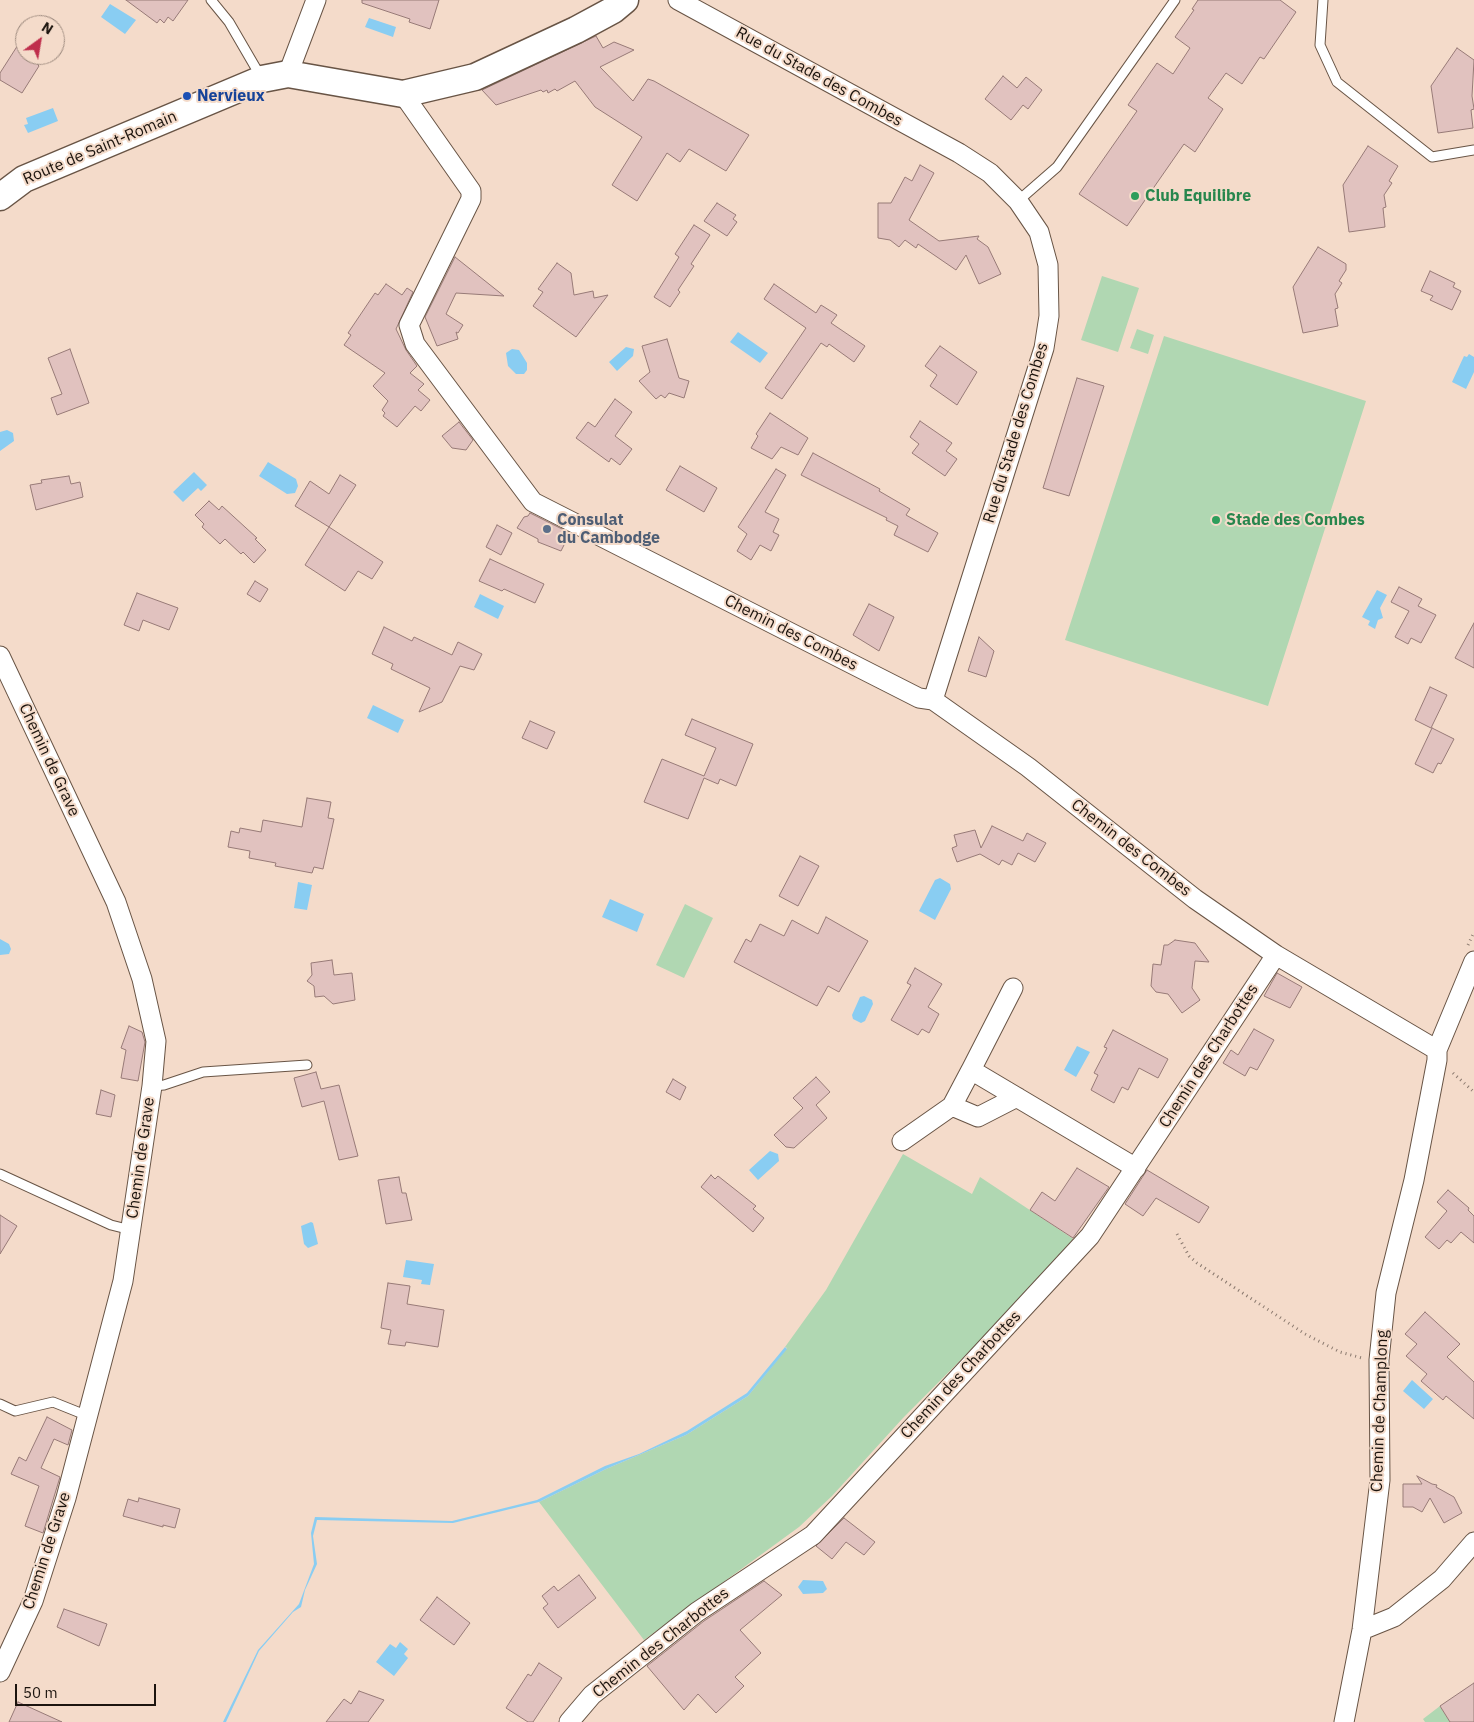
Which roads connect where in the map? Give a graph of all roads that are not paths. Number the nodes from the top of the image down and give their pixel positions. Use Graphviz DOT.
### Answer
graph roads {
  1 [pos="211,0"];
  2 [pos="316,0"];
  3 [pos="624,0"];
  4 [pos="678,0"];
  5 [pos="1175,0"];
  6 [pos="1324,0"];
  7 [pos="288,74"];
  8 [pos="262,79"];
  9 [pos="403,94"];
  10 [pos="1474,150"];
  11 [pos="0,196"];
  12 [pos="1018,201"];
  13 [pos="0,656"];
  14 [pos="933,700"];
  15 [pos="1276,955"];
  16 [pos="1474,961"];
  17 [pos="1013,988"];
  18 [pos="1437,1055"];
  19 [pos="307,1065"];
  20 [pos="971,1070"];
  21 [pos="152,1086"];
  22 [pos="1017,1097"];
  23 [pos="952,1106"];
  24 [pos="902,1141"];
  25 [pos="1136,1168"];
  26 [pos="0,1174"];
  27 [pos="131,1230"];
  28 [pos="0,1404"];
  29 [pos="88,1416"];
  30 [pos="1474,1542"];
  31 [pos="1362,1630"];
  32 [pos="0,1672"];
  33 [pos="569,1722"];
  34 [pos="1344,1722"];
  1 -- 8 [label="lane"];
  2 -- 7 [label="street"];
  3 -- 9 [label="main road, Route de Saint-Romain"];
  4 -- 12 [label="street, Rue du Stade des Combes"];
  5 -- 12 [label="lane"];
  6 -- 10 [label="lane"];
  7 -- 8 [label="main road, Route de Saint-Romain"];
  7 -- 9 [label="main road, Route de Saint-Romain"];
  8 -- 11 [label="main road, Route de Saint-Romain"];
  9 -- 14 [label="street, Chemin des Combes"];
  12 -- 14 [label="street, Rue du Stade des Combes"];
  13 -- 21 [label="street, Chemin de Grave"];
  14 -- 15 [label="street, Chemin des Combes"];
  15 -- 18 [label="street, Chemin des Combes"];
  15 -- 25 [label="street, Chemin des Charbottes"];
  16 -- 18 [label="street, Chemin de Champlong"];
  17 -- 20 [label="street"];
  18 -- 31 [label="street, Chemin de Champlong"];
  19 -- 21 [label="lane"];
  20 -- 22 [label="street"];
  20 -- 23 [label="street"];
  21 -- 27 [label="street, Chemin de Grave"];
  22 -- 23 [label="street"];
  22 -- 25 [label="street"];
  23 -- 24 [label="street"];
  25 -- 33 [label="street, Chemin des Charbottes"];
  26 -- 27 [label="lane"];
  27 -- 29 [label="street, Chemin de Grave"];
  28 -- 29 [label="lane"];
  29 -- 32 [label="street, Chemin de Grave"];
  30 -- 31 [label="street"];
  31 -- 34 [label="street, Chemin de Champlong"];
}
